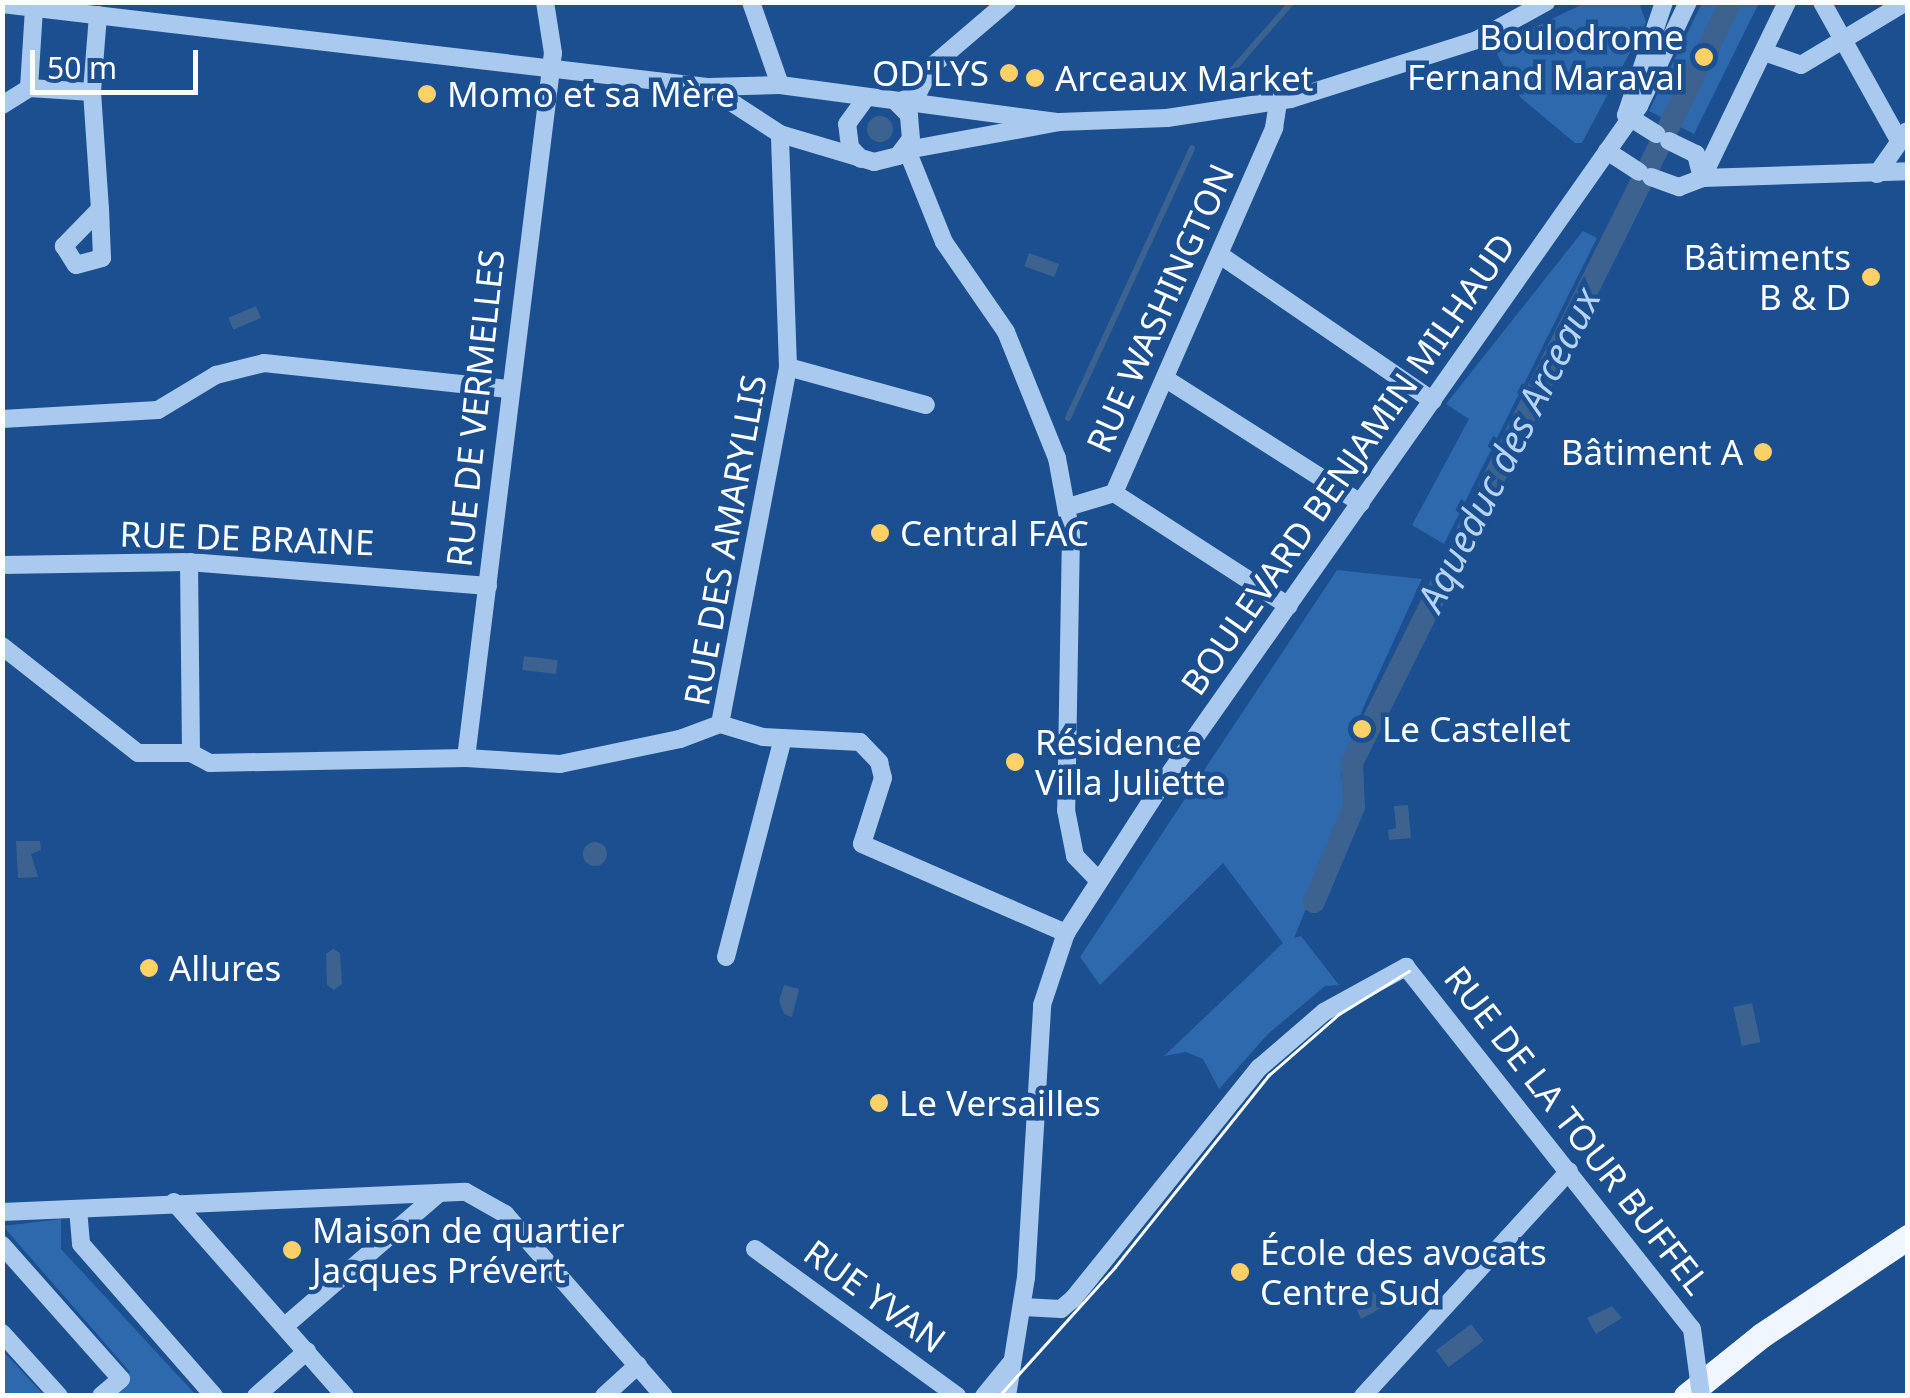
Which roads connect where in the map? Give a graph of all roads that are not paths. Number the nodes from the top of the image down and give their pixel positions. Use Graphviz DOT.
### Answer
graph roads {
  1 [pos="545,2"];
  2 [pos="750,2"];
  3 [pos="1008,2"];
  4 [pos="1546,2"];
  5 [pos="1664,2"];
  6 [pos="1688,2"];
  7 [pos="1787,2"];
  8 [pos="1822,2"];
  9 [pos="1906,2"];
  10 [pos="2,4"];
  11 [pos="34,8"];
  12 [pos="135,11"];
  13 [pos="98,15"];
  14 [pos="1842,44"];
  15 [pos="1764,52"];
  16 [pos="548,65"];
  17 [pos="780,85"];
  18 [pos="28,88"];
  19 [pos="709,88"];
  20 [pos="92,92"];
  21 [pos="866,99"];
  22 [pos="1278,102"];
  23 [pos="897,103"];
  24 [pos="2,105"];
  25 [pos="1626,116"];
  26 [pos="1059,122"];
  27 [pos="780,134"];
  28 [pos="1902,134"];
  29 [pos="906,150"];
  30 [pos="1607,150"];
  31 [pos="862,160"];
  32 [pos="1908,172"];
  33 [pos="1877,174"];
  34 [pos="1702,178"];
  35 [pos="100,210"];
  36 [pos="1220,256"];
  37 [pos="788,367"];
  38 [pos="1166,380"];
  39 [pos="506,389"];
  40 [pos="1433,401"];
  41 [pos="926,404"];
  42 [pos="2,419"];
  43 [pos="1114,493"];
  44 [pos="1361,503"];
  45 [pos="1068,506"];
  46 [pos="189,562"];
  47 [pos="2,566"];
  48 [pos="488,586"];
  49 [pos="1289,606"];
  50 [pos="2,646"];
  51 [pos="720,724"];
  52 [pos="782,738"];
  53 [pos="190,753"];
  54 [pos="466,758"];
  55 [pos="1098,880"];
  56 [pos="1066,933"];
  57 [pos="726,957"];
  58 [pos="1569,1171"];
  59 [pos="439,1193"];
  60 [pos="174,1202"];
  61 [pos="78,1209"];
  62 [pos="2,1212"];
  63 [pos="1908,1237"];
  64 [pos="2,1245"];
  65 [pos="755,1250"];
  66 [pos="1023,1307"];
  67 [pos="285,1326"];
  68 [pos="2,1333"];
  69 [pos="307,1351"];
  70 [pos="1011,1362"];
  71 [pos="638,1366"];
  72 [pos="59,1396"];
  73 [pos="102,1396"];
  74 [pos="214,1396"];
  75 [pos="256,1396"];
  76 [pos="345,1396"];
  77 [pos="604,1396"];
  78 [pos="664,1396"];
  79 [pos="957,1396"];
  80 [pos="984,1396"];
  81 [pos="1006,1396"];
  82 [pos="1363,1396"];
  83 [pos="1686,1396"];
  84 [pos="1701,1396"];
  1 -- 16 [label="street, RUE DE VERMELLES"];
  2 -- 17 [label="street"];
  3 -- 23 [label="street"];
  4 -- 22 [label="street"];
  5 -- 25 [label="street, BOULEVARD BENJAMIN MILHAUD"];
  6 -- 25 [label="street, BOULEVARD BENJAMIN MILHAUD"];
  7 -- 15 [label="street"];
  8 -- 14 [label="street"];
  9 -- 14 [label="street"];
  10 -- 11 [label="street"];
  11 -- 13 [label="street"];
  11 -- 18 [label="street"];
  12 -- 13 [label="street"];
  12 -- 16 [label="street"];
  13 -- 20 [label="street"];
  14 -- 15 [label="street"];
  14 -- 28 [label="street"];
  15 -- 34 [label="street"];
  16 -- 19 [label="street"];
  16 -- 39 [label="street, RUE DE VERMELLES"];
  17 -- 19 [label="street"];
  17 -- 21 [label="street"];
  18 -- 20 [label="street"];
  18 -- 24 [label="street"];
  19 -- 27 [label="street"];
  20 -- 35 [label="street"];
  21 -- 23 [label="street"];
  21 -- 31 [label="street"];
  22 -- 26 [label="street"];
  22 -- 36 [label="street, RUE WASHINGTON"];
  23 -- 26 [label="street"];
  23 -- 29 [label="street"];
  25 -- 30 [label="street, BOULEVARD BENJAMIN MILHAUD"];
  25 -- 34 [label="street"];
  26 -- 29 [label="street"];
  27 -- 31 [label="street"];
  27 -- 37 [label="street, RUE DES AMARYLLIS"];
  28 -- 33 [label="street"];
  29 -- 31 [label="street"];
  29 -- 45 [label="street"];
  30 -- 34 [label="street"];
  30 -- 40 [label="street, BOULEVARD BENJAMIN MILHAUD"];
  32 -- 33 [label="street"];
  33 -- 34 [label="street"];
  36 -- 38 [label="street, RUE WASHINGTON"];
  36 -- 40 [label="street"];
  37 -- 41 [label="street"];
  37 -- 51 [label="street, RUE DES AMARYLLIS"];
  38 -- 43 [label="street, RUE WASHINGTON"];
  38 -- 44 [label="street"];
  39 -- 42 [label="street"];
  39 -- 48 [label="street, RUE DE VERMELLES"];
  40 -- 44 [label="street, BOULEVARD BENJAMIN MILHAUD"];
  43 -- 45 [label="street, RUE WASHINGTON"];
  43 -- 49 [label="street"];
  44 -- 49 [label="street, BOULEVARD BENJAMIN MILHAUD"];
  45 -- 55 [label="street"];
  46 -- 47 [label="street, RUE DE BRAINE"];
  46 -- 48 [label="street, RUE DE BRAINE"];
  46 -- 53 [label="street"];
  48 -- 54 [label="street, RUE DE VERMELLES"];
  49 -- 55 [label="street, BOULEVARD BENJAMIN MILHAUD"];
  50 -- 53 [label="street"];
  51 -- 52 [label="street, RUE DES AMARYLLIS"];
  51 -- 54 [label="street"];
  52 -- 56 [label="street, RUE DES AMARYLLIS"];
  52 -- 57 [label="street"];
  53 -- 54 [label="street"];
  55 -- 56 [label="street, BOULEVARD BENJAMIN MILHAUD"];
  56 -- 66 [label="street, BOULEVARD BENJAMIN MILHAUD"];
  58 -- 66 [label="street, RUE DE LA TOUR BUFFEL"];
  58 -- 82 [label="street"];
  58 -- 84 [label="street, RUE DE LA TOUR BUFFEL, bridge"];
  59 -- 60 [label="street"];
  59 -- 67 [label="street"];
  59 -- 71 [label="street"];
  60 -- 61 [label="street"];
  60 -- 67 [label="street"];
  61 -- 62 [label="street"];
  61 -- 74 [label="street"];
  63 -- 83 [label="main road"];
  64 -- 73 [label="street"];
  65 -- 79 [label="street, RUE YVAN"];
  66 -- 70 [label="street, BOULEVARD BENJAMIN MILHAUD"];
  67 -- 69 [label="street"];
  68 -- 72 [label="street"];
  69 -- 75 [label="street"];
  69 -- 76 [label="street"];
  70 -- 80 [label="street"];
  70 -- 81 [label="street, BOULEVARD BENJAMIN MILHAUD"];
  71 -- 77 [label="street"];
  71 -- 78 [label="street"];
}
